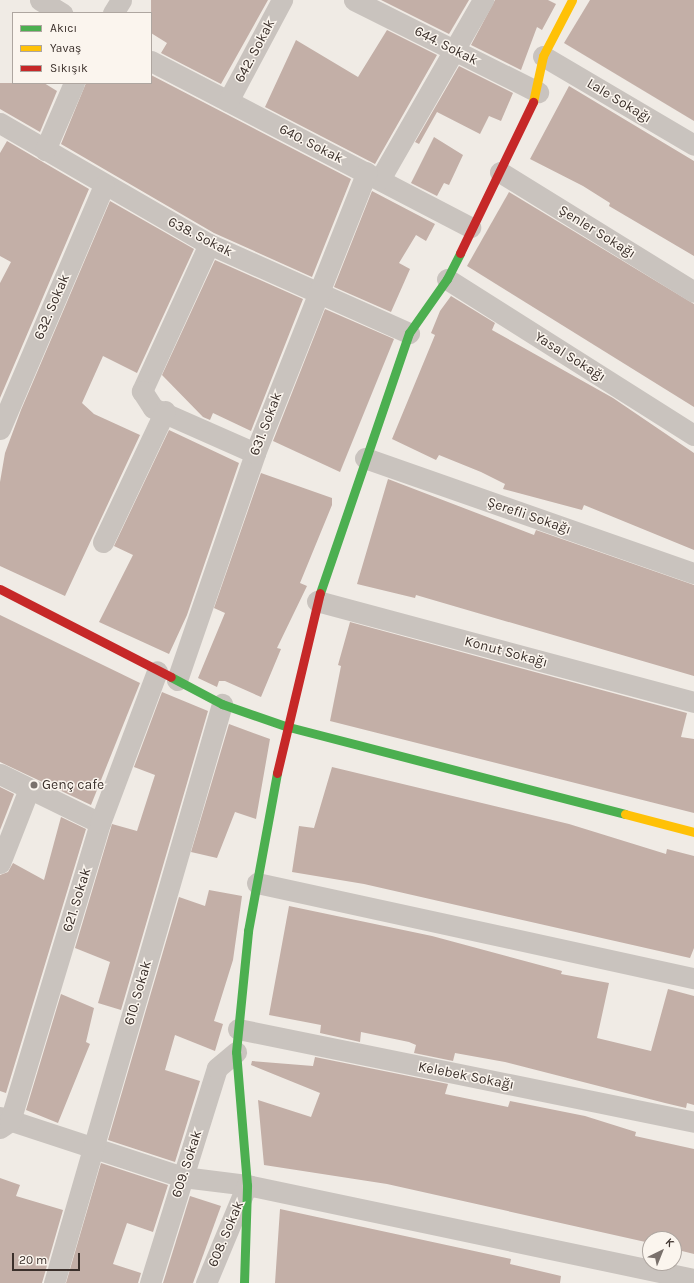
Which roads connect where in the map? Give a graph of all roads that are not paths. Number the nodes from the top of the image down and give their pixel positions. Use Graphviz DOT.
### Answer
graph roads {
  1 [pos="40,0"];
  2 [pos="121,0"];
  3 [pos="282,0"];
  4 [pos="354,0"];
  5 [pos="483,0"];
  6 [pos="572,0"];
  7 [pos="60,12"];
  8 [pos="114,12"];
  9 [pos="455,52"];
  10 [pos="543,56"];
  11 [pos="152,63"];
  12 [pos="74,84"];
  13 [pos="538,92"];
  14 [pos="228,102"];
  15 [pos="0,123"];
  16 [pos="694,145"];
  17 [pos="45,150"];
  18 [pos="500,172"];
  19 [pos="373,176"];
  20 [pos="104,185"];
  21 [pos="470,228"];
  22 [pos="208,244"];
  23 [pos="447,279"];
  24 [pos="317,292"];
  25 [pos="694,292"];
  26 [pos="409,333"];
  27 [pos="165,412"];
  28 [pos="0,428"];
  29 [pos="694,435"];
  30 [pos="255,453"];
  31 [pos="365,458"];
  32 [pos="103,542"];
  33 [pos="694,573"];
  34 [pos="0,590"];
  35 [pos="318,601"];
  36 [pos="157,671"];
  37 [pos="177,680"];
  38 [pos="694,702"];
  39 [pos="222,704"];
  40 [pos="285,726"];
  41 [pos="0,774"];
  42 [pos="29,789"];
  43 [pos="100,823"];
  44 [pos="694,832"];
  45 [pos="0,863"];
  46 [pos="257,884"];
  47 [pos="694,978"];
  48 [pos="238,1030"];
  49 [pos="236,1052"];
  50 [pos="3,1122"];
  51 [pos="694,1122"];
  52 [pos="94,1148"];
  53 [pos="183,1177"];
  54 [pos="247,1186"];
  55 [pos="694,1279"];
  56 [pos="54,1283"];
  57 [pos="150,1283"];
  58 [pos="206,1283"];
  59 [pos="244,1283"];
  1 -- 7 [label="street"];
  2 -- 8 [label="street"];
  3 -- 14 [label="street, 642. Sokak"];
  4 -- 9 [label="street, 644. Sokak"];
  5 -- 9 [label="street, 631. Sokak"];
  6 -- 10 [label="street"];
  9 -- 13 [label="street, 644. Sokak"];
  9 -- 19 [label="street, 631. Sokak"];
  10 -- 13 [label="street"];
  10 -- 16 [label="street, Lale Sokağı"];
  11 -- 14 [label="street, 640. Sokak"];
  12 -- 17 [label="street"];
  13 -- 18 [label="street"];
  14 -- 19 [label="street, 640. Sokak"];
  15 -- 17 [label="street, 638. Sokak"];
  17 -- 20 [label="street, 638. Sokak"];
  18 -- 21 [label="street"];
  18 -- 25 [label="street, Şenler Sokağı"];
  19 -- 21 [label="street, 640. Sokak"];
  19 -- 24 [label="street, 631. Sokak"];
  20 -- 22 [label="street, 638. Sokak"];
  20 -- 28 [label="street, 632. Sokak"];
  21 -- 23 [label="street"];
  22 -- 24 [label="street, 638. Sokak"];
  22 -- 27 [label="street"];
  23 -- 26 [label="street"];
  23 -- 29 [label="street, Yasal Sokağı"];
  24 -- 26 [label="street, 638. Sokak"];
  24 -- 30 [label="street, 631. Sokak"];
  26 -- 31 [label="street"];
  27 -- 30 [label="street"];
  27 -- 32 [label="street"];
  30 -- 37 [label="street, 631. Sokak"];
  31 -- 33 [label="street, Şerefli Sokağı"];
  31 -- 35 [label="street"];
  34 -- 36 [label="street"];
  35 -- 38 [label="street, Konut Sokağı"];
  35 -- 40 [label="street"];
  36 -- 37 [label="street"];
  36 -- 43 [label="street, 621. Sokak"];
  37 -- 39 [label="street"];
  39 -- 40 [label="street"];
  39 -- 52 [label="street, 610. Sokak"];
  40 -- 44 [label="street"];
  40 -- 46 [label="street"];
  41 -- 42 [label="street"];
  42 -- 43 [label="street"];
  42 -- 45 [label="street"];
  43 -- 50 [label="street, 621. Sokak"];
  46 -- 47 [label="street"];
  46 -- 48 [label="street"];
  48 -- 49 [label="street"];
  48 -- 51 [label="street, Kelebek Sokağı"];
  49 -- 53 [label="street, 609. Sokak"];
  49 -- 54 [label="street"];
  50 -- 52 [label="street"];
  52 -- 53 [label="street"];
  52 -- 56 [label="street, 610. Sokak"];
  53 -- 54 [label="street"];
  53 -- 57 [label="street, 609. Sokak"];
  54 -- 55 [label="street"];
  54 -- 58 [label="street, 608. Sokak"];
  54 -- 59 [label="street"];
}
